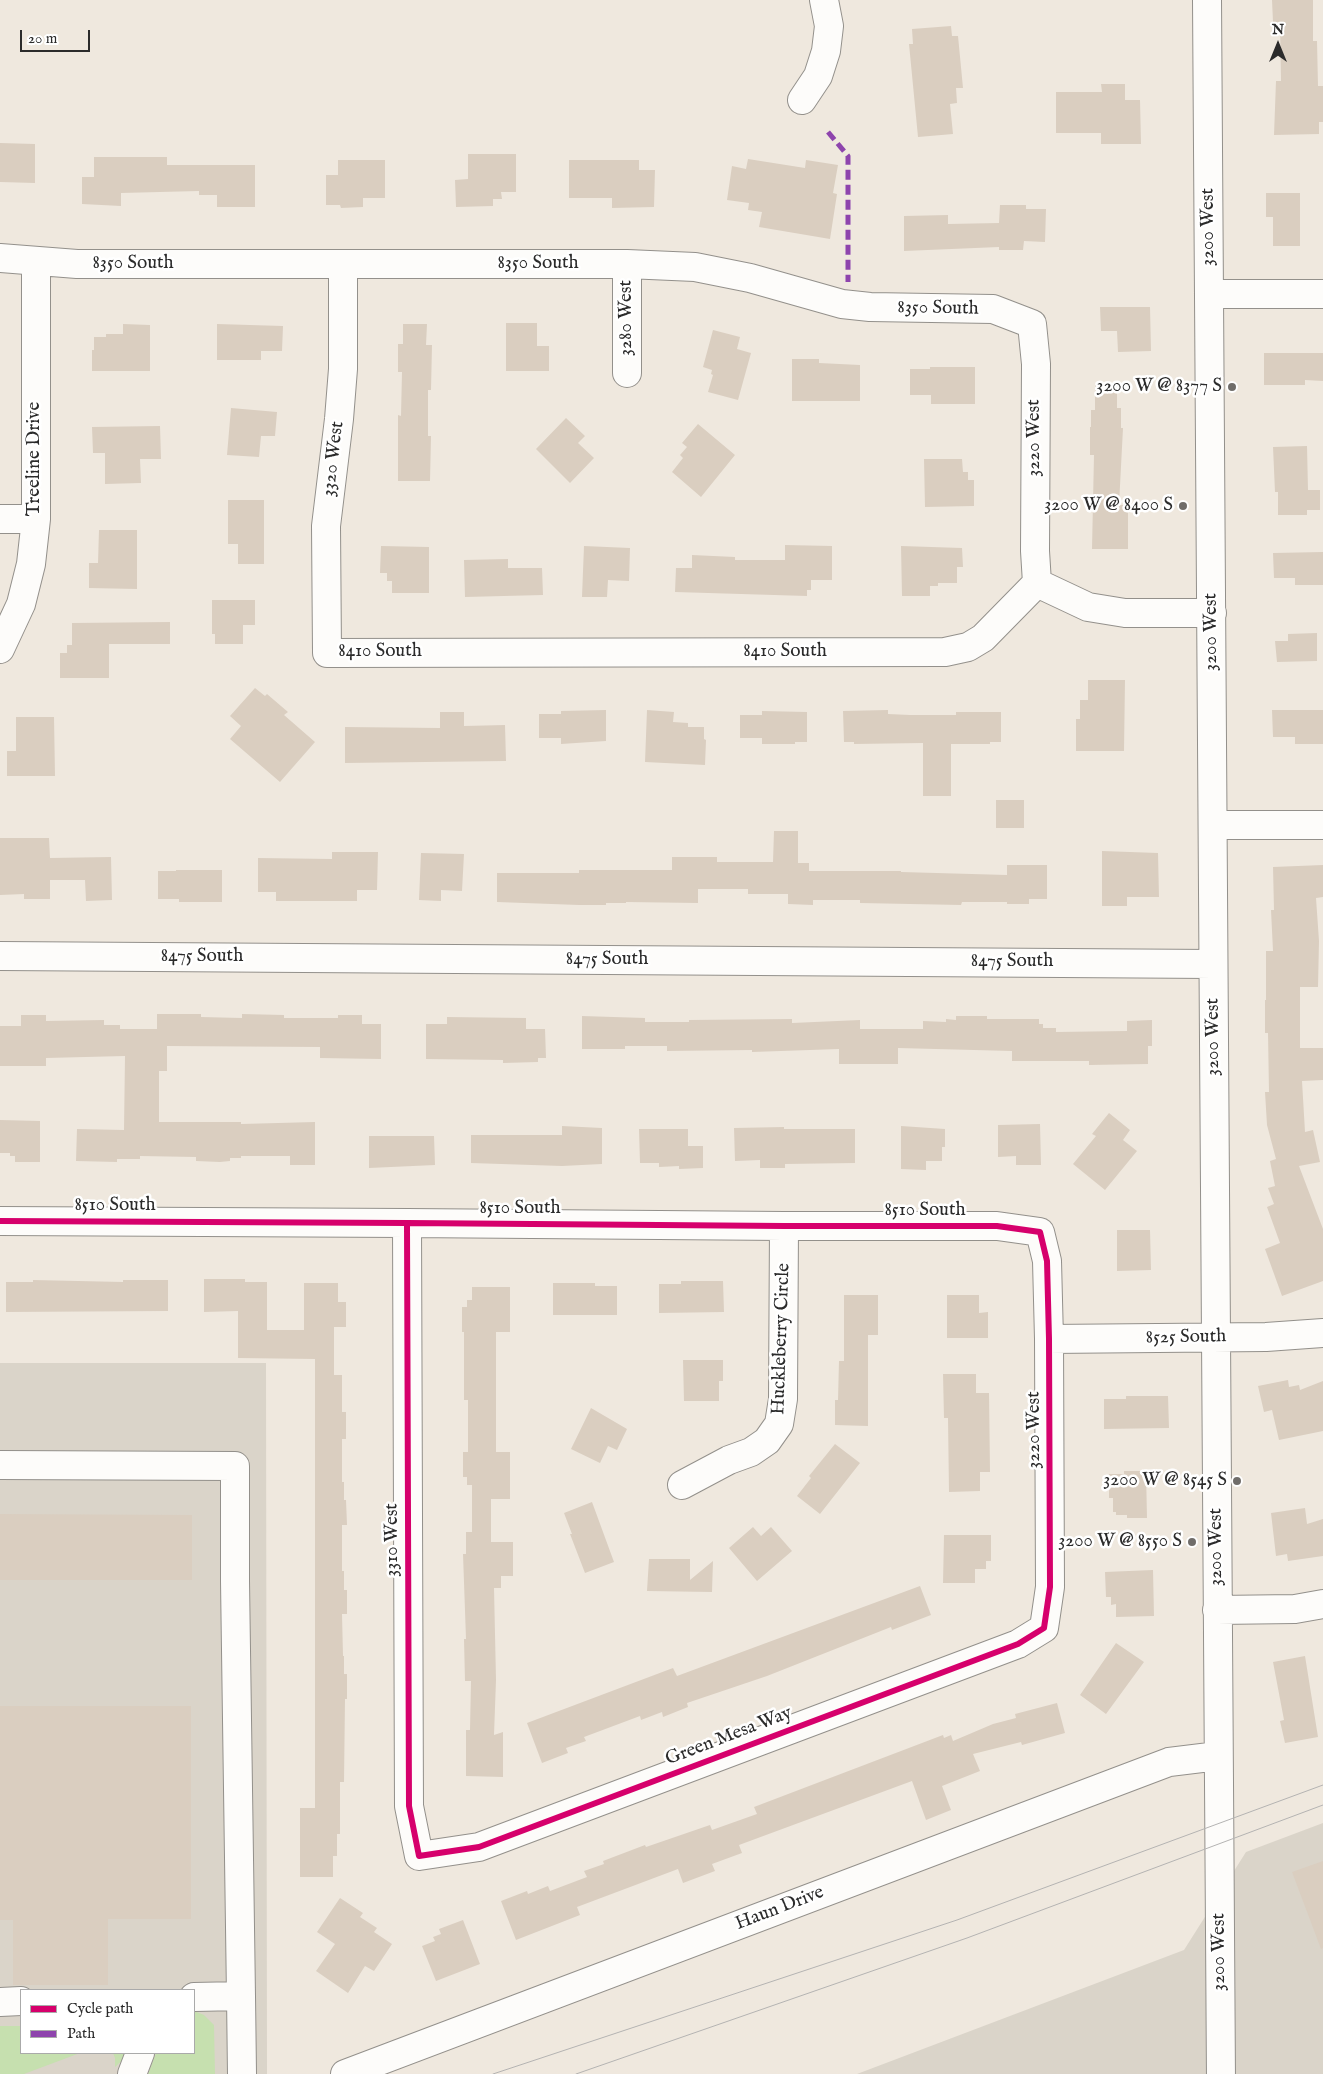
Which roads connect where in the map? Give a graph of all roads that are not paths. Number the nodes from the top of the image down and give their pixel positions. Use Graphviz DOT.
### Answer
graph roads {
  1 [pos="824,0"];
  2 [pos="1207,0"];
  3 [pos="802,100"];
  4 [pos="0,258"];
  5 [pos="36,262"];
  6 [pos="343,264"];
  7 [pos="627,264"];
  8 [pos="1209,294"];
  9 [pos="1323,294"];
  10 [pos="1032,324"];
  11 [pos="627,373"];
  12 [pos="0,519"];
  13 [pos="36,519"];
  14 [pos="1037,583"];
  15 [pos="1212,613"];
  16 [pos="0,649"];
  17 [pos="327,652"];
  18 [pos="1213,825"];
  19 [pos="1323,825"];
  20 [pos="0,956"];
  21 [pos="1213,964"];
  22 [pos="0,1221"];
  23 [pos="407,1223"];
  24 [pos="784,1226"];
  25 [pos="1040,1232"];
  26 [pos="1323,1332"];
  27 [pos="1215,1337"];
  28 [pos="1049,1339"];
  29 [pos="0,1465"];
  30 [pos="682,1485"];
  31 [pos="1323,1604"];
  32 [pos="1217,1610"];
  33 [pos="1044,1628"];
  34 [pos="1218,1756"];
  35 [pos="419,1856"];
  36 [pos="241,1996"];
  37 [pos="195,1997"];
  38 [pos="20,2001"];
  39 [pos="0,2002"];
  40 [pos="140,2054"];
  41 [pos="132,2074"];
  42 [pos="242,2074"];
  43 [pos="345,2074"];
  44 [pos="1221,2074"];
  1 -- 3 [label="street"];
  2 -- 8 [label="street, 3200 West"];
  4 -- 5 [label="street, 8350 South"];
  5 -- 6 [label="street, 8350 South"];
  5 -- 13 [label="street, Treeline Drive"];
  6 -- 7 [label="street, 8350 South"];
  6 -- 17 [label="street, 3320 West"];
  7 -- 10 [label="street, 8350 South"];
  7 -- 11 [label="street, 3280 West"];
  8 -- 9 [label="street"];
  8 -- 15 [label="street, 3200 West"];
  10 -- 14 [label="street, 3220 West"];
  12 -- 13 [label="street"];
  13 -- 16 [label="street, Treeline Drive"];
  14 -- 15 [label="street"];
  14 -- 17 [label="street, 8410 South"];
  15 -- 18 [label="street, 3200 West"];
  18 -- 19 [label="street"];
  18 -- 21 [label="street, 3200 West"];
  20 -- 21 [label="street, 8475 South"];
  21 -- 27 [label="street, 3200 West"];
  22 -- 23 [label="street, 8510 South"];
  23 -- 24 [label="street, 8510 South"];
  23 -- 35 [label="street, 3310 West"];
  24 -- 25 [label="street, 8510 South"];
  24 -- 30 [label="street, Huckleberry Circle"];
  25 -- 28 [label="street, 3220 West"];
  26 -- 27 [label="street, 8525 South"];
  27 -- 28 [label="street, 8525 South"];
  27 -- 32 [label="street, 3200 West"];
  28 -- 33 [label="street, 3220 West"];
  29 -- 36 [label="street"];
  31 -- 32 [label="street"];
  32 -- 34 [label="street, 3200 West"];
  33 -- 35 [label="street, Green Mesa Way"];
  34 -- 43 [label="street, Haun Drive"];
  34 -- 44 [label="street, 3200 West"];
  36 -- 37 [label="street"];
  36 -- 42 [label="street"];
  38 -- 39 [label="street"];
  40 -- 41 [label="street"];
}
